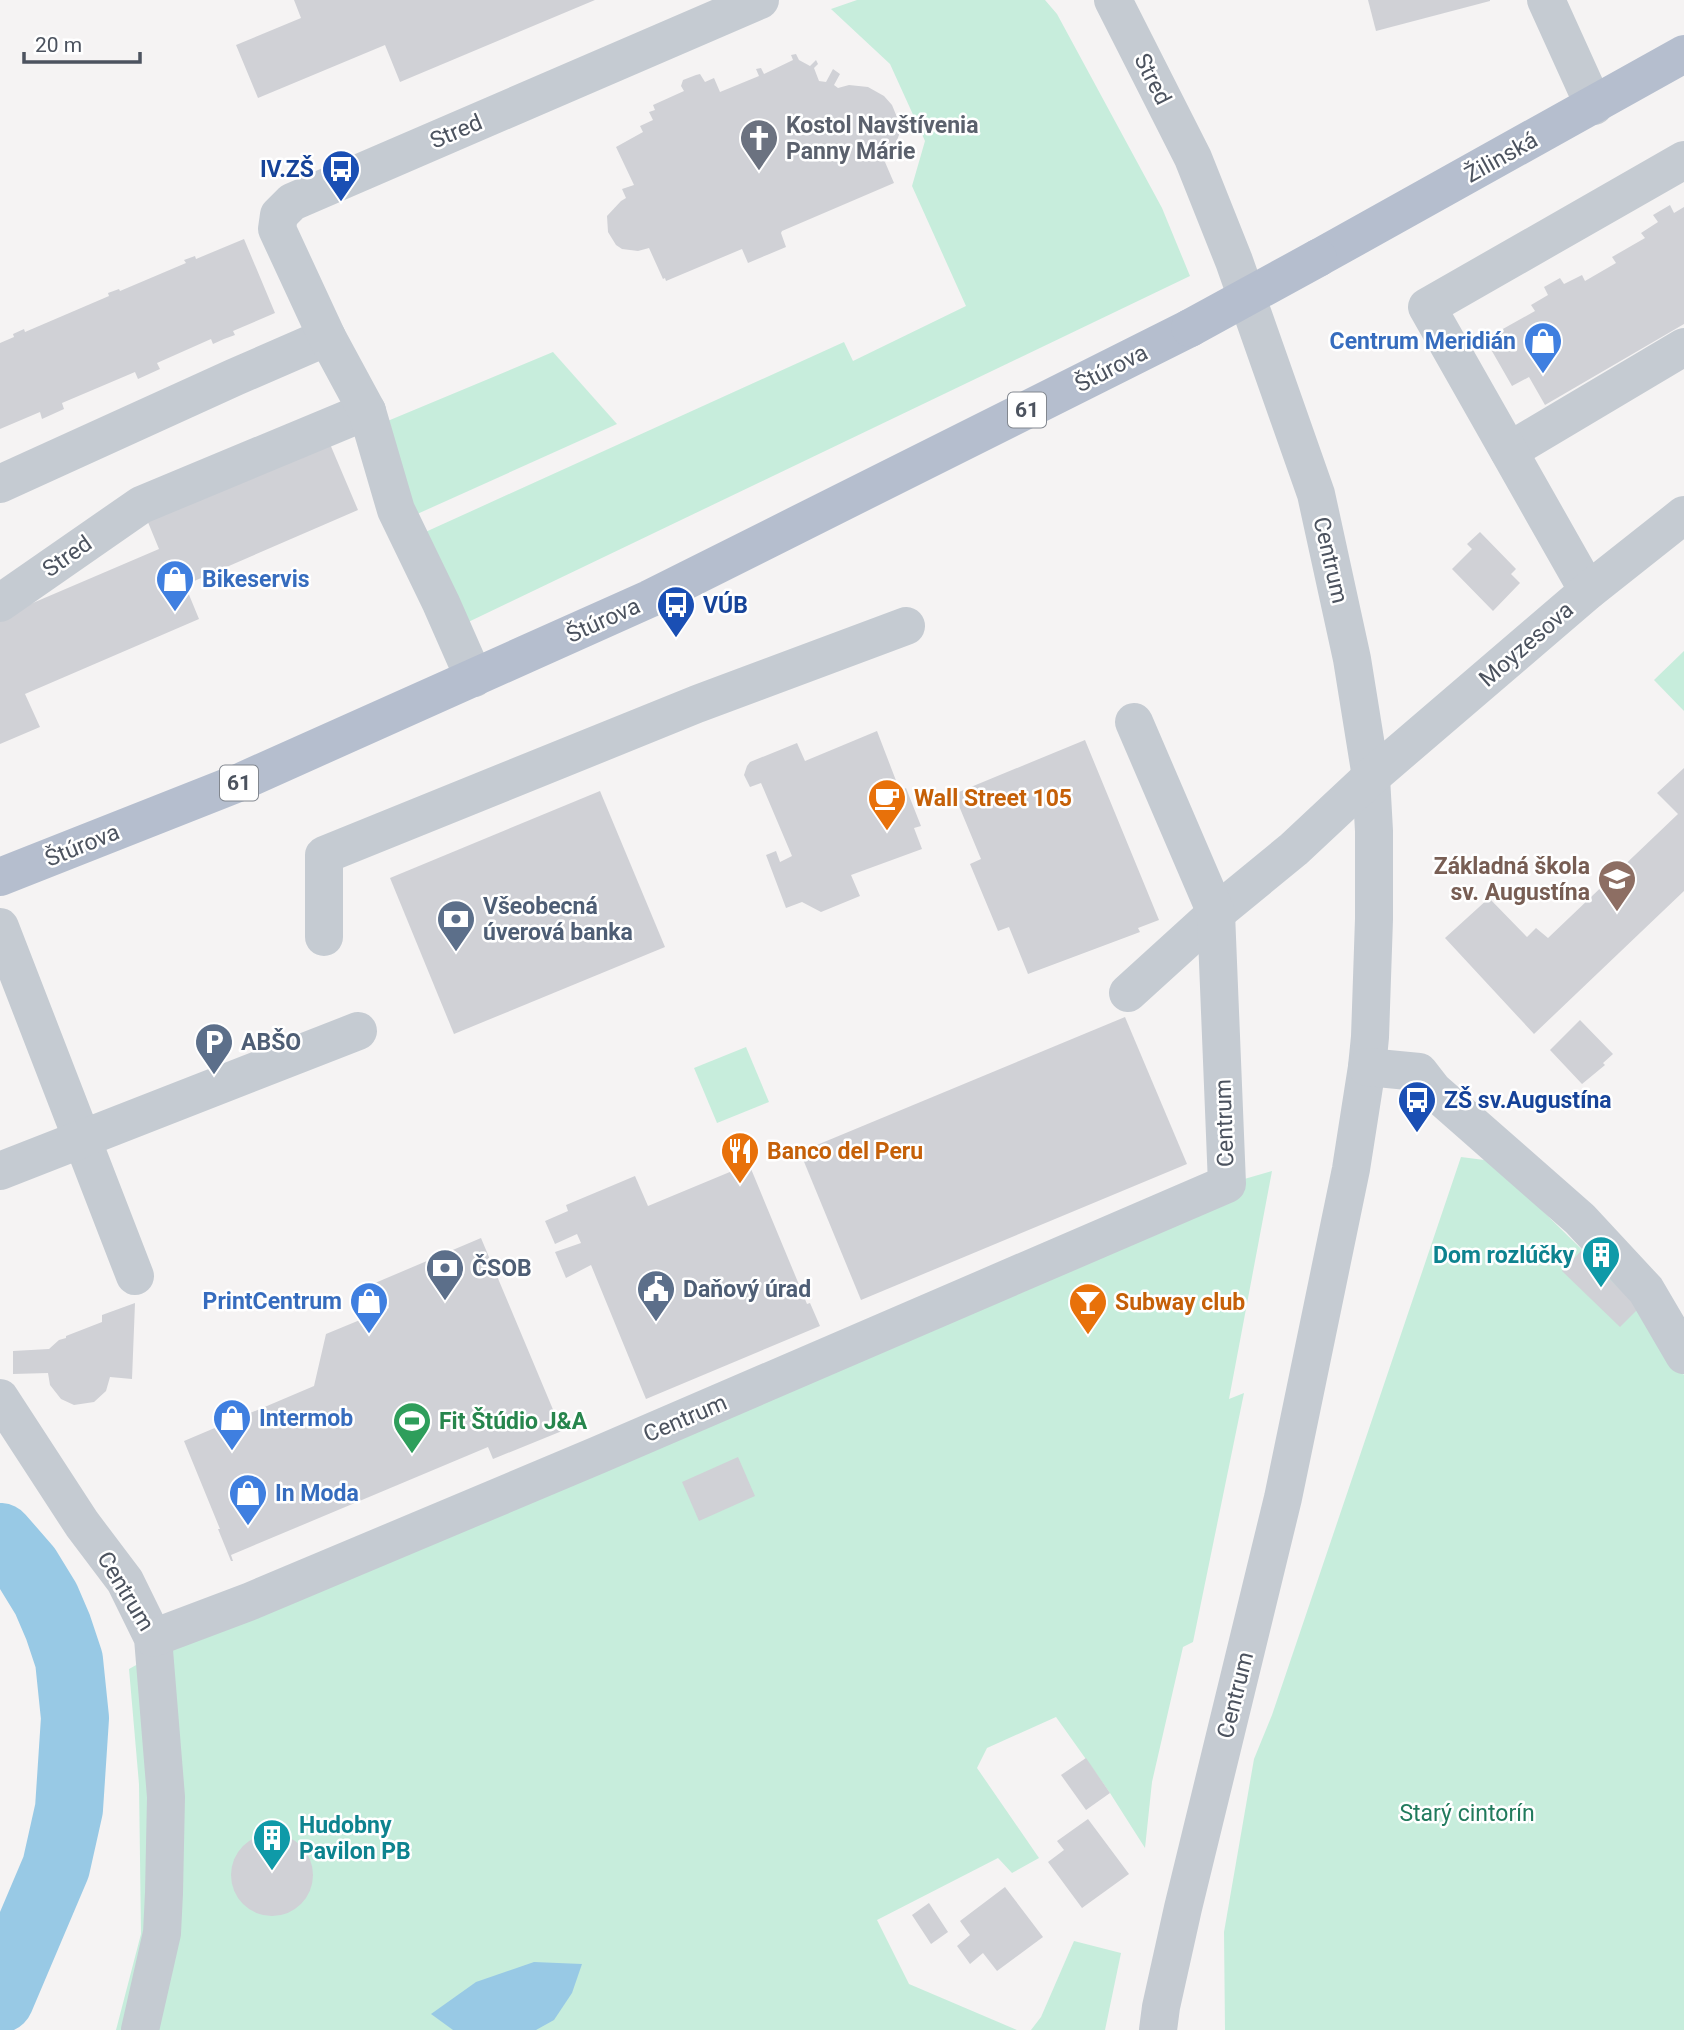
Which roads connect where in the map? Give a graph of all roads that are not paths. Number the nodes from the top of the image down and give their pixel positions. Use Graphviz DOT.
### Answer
graph roads {
  1 [pos="760,0"];
  2 [pos="1113,0"];
  3 [pos="1546,0"];
  4 [pos="1684,54"];
  5 [pos="1594,106"];
  6 [pos="1684,160"];
  7 [pos="1190,328"];
  8 [pos="327,337"];
  9 [pos="1684,347"];
  10 [pos="1280,389"];
  11 [pos="367,411"];
  12 [pos="1508,451"];
  13 [pos="0,484"];
  14 [pos="1684,515"];
  15 [pos="1588,591"];
  16 [pos="0,603"];
  17 [pos="906,625"];
  18 [pos="474,678"];
  19 [pos="1134,722"];
  20 [pos="1371,776"];
  21 [pos="0,877"];
  22 [pos="1216,914"];
  23 [pos="0,927"];
  24 [pos="324,937"];
  25 [pos="1128,993"];
  26 [pos="358,1031"];
  27 [pos="1367,1067"];
  28 [pos="83,1139"];
  29 [pos="0,1171"];
  30 [pos="135,1276"];
  31 [pos="1684,1355"];
  32 [pos="0,1398"];
  33 [pos="153,1638"];
  34 [pos="140,2030"];
  35 [pos="1158,2030"];
  1 -- 8 [label="street, Stred"];
  2 -- 10 [label="street, Stred"];
  3 -- 5 [label="street"];
  4 -- 5 [label="main road, Žilinská / 61"];
  5 -- 7 [label="main road, Žilinská / 61, bridge"];
  6 -- 12 [label="street"];
  7 -- 18 [label="main road, Štúrova / 61"];
  8 -- 11 [label="street, Stred"];
  8 -- 13 [label="street"];
  9 -- 12 [label="street"];
  10 -- 20 [label="street, Centrum"];
  11 -- 16 [label="street, Stred"];
  11 -- 18 [label="street, Stred"];
  12 -- 15 [label="street"];
  14 -- 15 [label="street, Moyzesova"];
  15 -- 20 [label="street, Moyzesova"];
  17 -- 24 [label="street"];
  18 -- 21 [label="main road, Štúrova / 61"];
  19 -- 22 [label="street, Centrum"];
  20 -- 22 [label="street"];
  20 -- 27 [label="street, Centrum"];
  22 -- 25 [label="street"];
  22 -- 33 [label="street, Centrum"];
  23 -- 28 [label="street"];
  26 -- 28 [label="street"];
  27 -- 31 [label="street"];
  27 -- 35 [label="street, Centrum"];
  28 -- 29 [label="street"];
  28 -- 30 [label="street"];
  32 -- 33 [label="street, Centrum"];
  33 -- 34 [label="street"];
}
